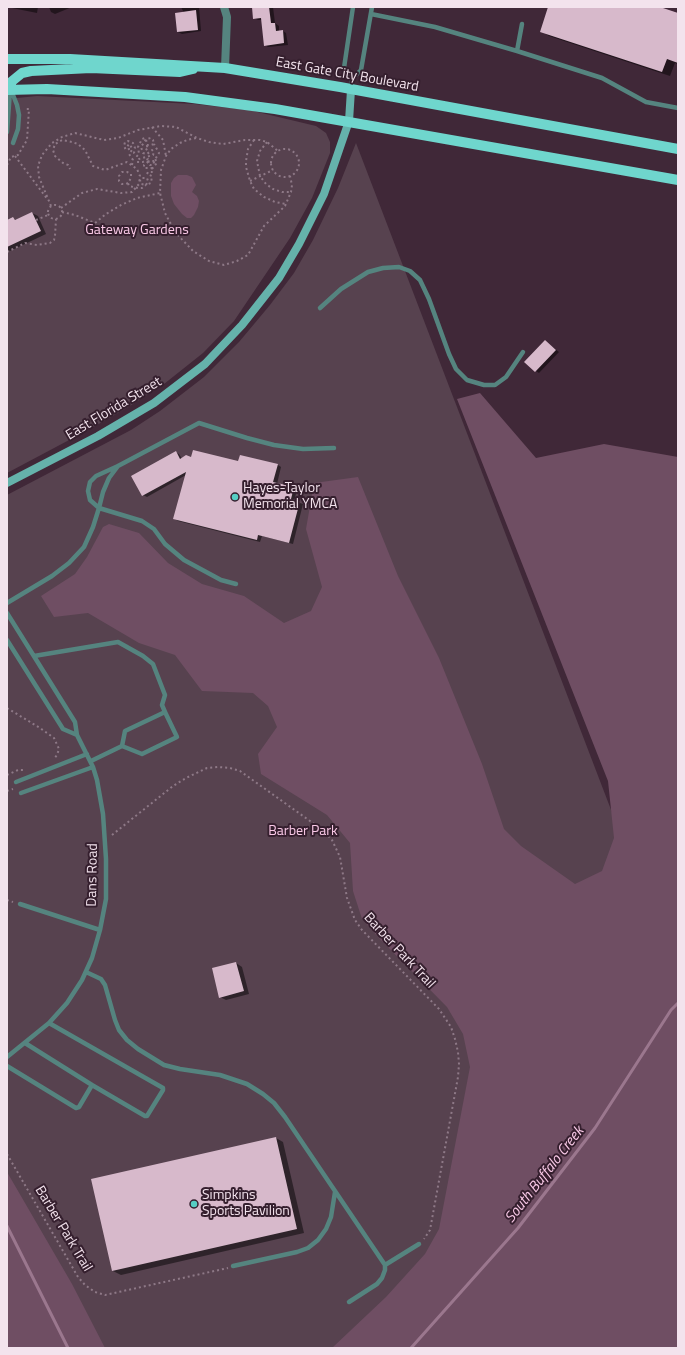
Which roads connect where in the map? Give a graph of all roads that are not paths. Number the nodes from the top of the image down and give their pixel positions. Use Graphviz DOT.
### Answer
graph roads {
  1 [pos="224,7"];
  2 [pos="353,7"];
  3 [pos="372,7"];
  4 [pos="371,14"];
  5 [pos="522,24"];
  6 [pos="517,51"];
  7 [pos="7,59"];
  8 [pos="207,66"];
  9 [pos="225,68"];
  10 [pos="352,79"];
  11 [pos="9,90"];
  12 [pos="351,90"];
  13 [pos="678,108"];
  14 [pos="349,121"];
  15 [pos="7,132"];
  16 [pos="13,143"];
  17 [pos="678,149"];
  18 [pos="678,180"];
  19 [pos="320,308"];
  20 [pos="523,352"];
  21 [pos="334,448"];
  22 [pos="118,466"];
  23 [pos="7,483"];
  24 [pos="99,508"];
  25 [pos="236,584"];
  26 [pos="7,603"];
  27 [pos="7,613"];
  28 [pos="7,640"];
  29 [pos="34,656"];
  30 [pos="166,712"];
  31 [pos="77,735"];
  32 [pos="122,746"];
  33 [pos="88,754"];
  34 [pos="91,761"];
  35 [pos="93,767"];
  36 [pos="16,782"];
  37 [pos="21,793"];
  38 [pos="20,904"];
  39 [pos="100,930"];
  40 [pos="86,972"];
  41 [pos="49,1022"];
  42 [pos="26,1042"];
  43 [pos="7,1057"];
  44 [pos="7,1066"];
  45 [pos="92,1085"];
  46 [pos="335,1192"];
  47 [pos="419,1244"];
  48 [pos="385,1265"];
  49 [pos="233,1266"];
  50 [pos="349,1302"];
  1 -- 9 [label="street"];
  2 -- 10 [label="lane"];
  3 -- 4 [label="lane"];
  4 -- 6 [label="lane"];
  4 -- 10 [label="lane"];
  5 -- 6 [label="lane"];
  6 -- 13 [label="lane"];
  7 -- 8 [label="main road, East Gate City Boulevard"];
  8 -- 9 [label="main road, East Gate City Boulevard"];
  8 -- 11 [label="main road"];
  9 -- 12 [label="main road, East Gate City Boulevard"];
  10 -- 12 [label="lane"];
  11 -- 14 [label="main road"];
  11 -- 15 [label="lane"];
  11 -- 16 [label="lane"];
  12 -- 14 [label="main road, East Florida Street"];
  12 -- 17 [label="main road, East Gate City Boulevard"];
  14 -- 18 [label="main road"];
  14 -- 23 [label="main road, East Florida Street"];
  19 -- 20 [label="lane"];
  21 -- 22 [label="lane"];
  22 -- 24 [label="lane"];
  22 -- 24 [label="lane"];
  24 -- 25 [label="lane"];
  24 -- 26 [label="lane"];
  27 -- 29 [label="lane, Dans Road"];
  28 -- 31 [label="lane, Dans Road"];
  29 -- 30 [label="lane"];
  29 -- 31 [label="lane, Dans Road"];
  30 -- 32 [label="lane"];
  30 -- 32 [label="lane"];
  31 -- 33 [label="lane, Dans Road"];
  32 -- 34 [label="lane"];
  33 -- 34 [label="lane, Dans Road"];
  33 -- 36 [label="lane"];
  34 -- 35 [label="lane, Dans Road"];
  35 -- 37 [label="lane"];
  35 -- 39 [label="lane, Dans Road"];
  38 -- 39 [label="lane"];
  39 -- 40 [label="lane, Dans Road"];
  40 -- 41 [label="lane, Dans Road"];
  40 -- 46 [label="lane"];
  41 -- 42 [label="lane, Dans Road"];
  41 -- 45 [label="lane"];
  42 -- 43 [label="lane, Dans Road"];
  42 -- 45 [label="lane"];
  44 -- 45 [label="lane"];
  46 -- 48 [label="lane"];
  46 -- 49 [label="lane"];
  47 -- 48 [label="lane"];
  48 -- 50 [label="lane"];
}
